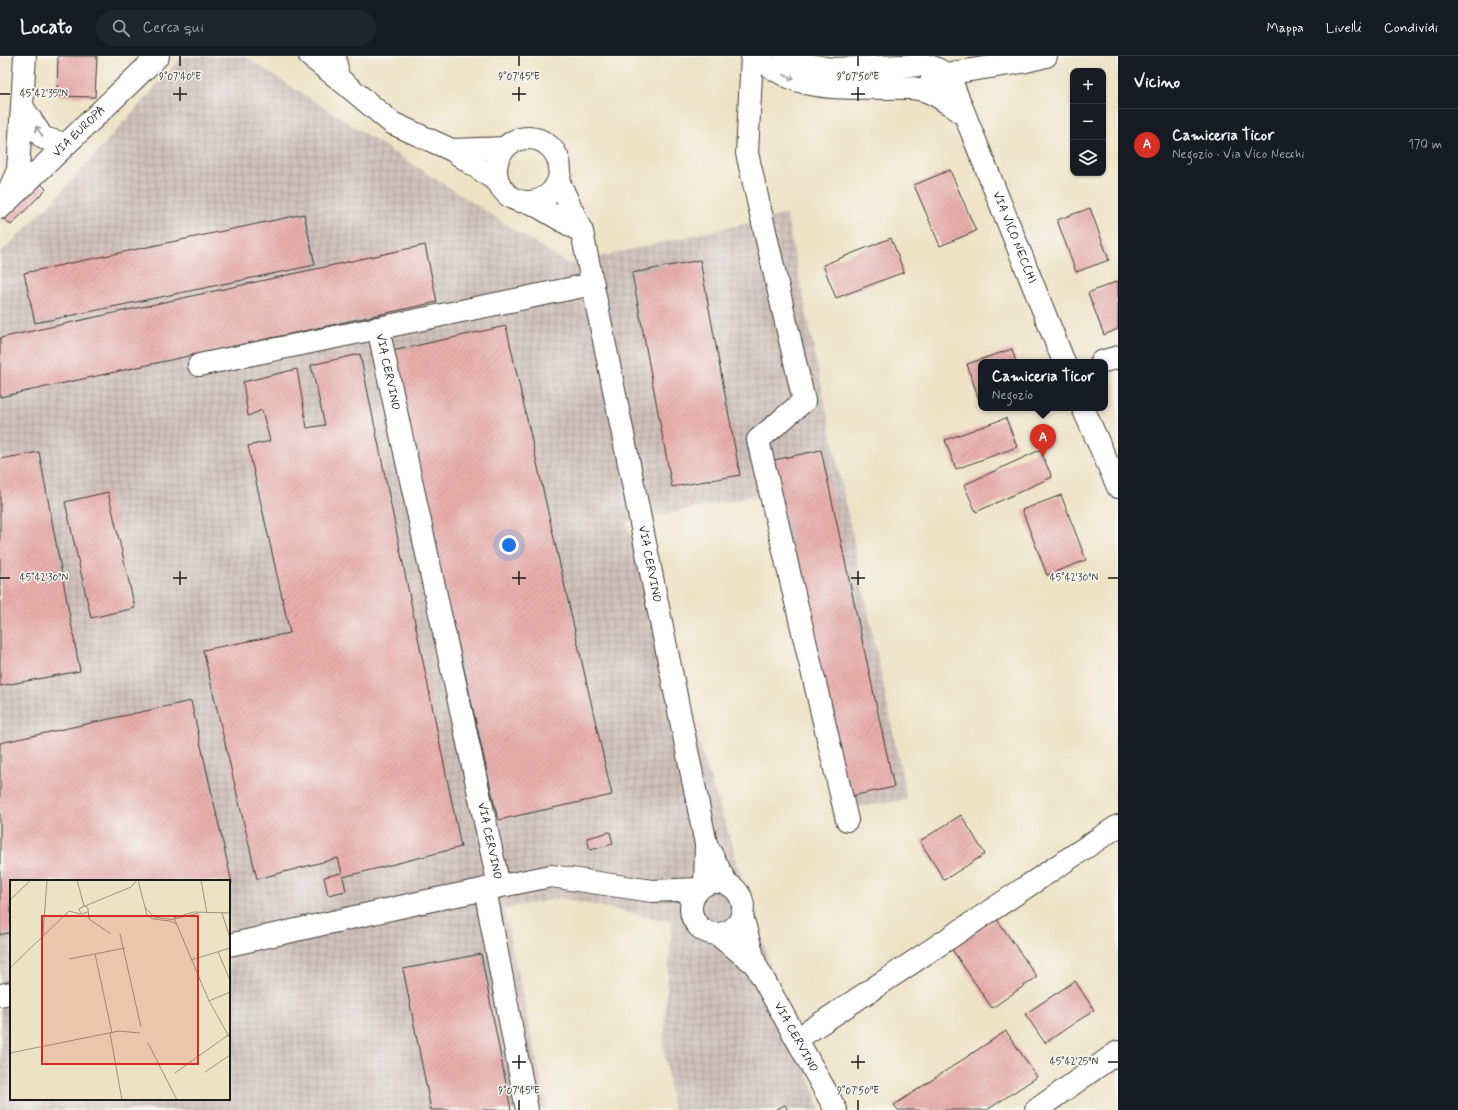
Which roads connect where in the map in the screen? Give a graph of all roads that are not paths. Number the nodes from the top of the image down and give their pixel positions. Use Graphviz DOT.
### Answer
graph roads {
  1 [pos="25,56"];
  2 [pos="158,56"];
  3 [pos="310,56"];
  4 [pos="335,56"];
  5 [pos="752,56"];
  6 [pos="757,56"];
  7 [pos="786,56"];
  8 [pos="1046,56"];
  9 [pos="942,68"];
  10 [pos="338,78"];
  11 [pos="859,87"];
  12 [pos="22,106"];
  13 [pos="956,109"];
  14 [pos="66,144"];
  15 [pos="505,148"];
  16 [pos="452,150"];
  17 [pos="498,182"];
  18 [pos="559,182"];
  19 [pos="532,203"];
  20 [pos="1,207"];
  21 [pos="582,232"];
  22 [pos="593,284"];
  23 [pos="378,328"];
  24 [pos="1118,357"];
  25 [pos="1063,359"];
  26 [pos="1108,360"];
  27 [pos="199,365"];
  28 [pos="1084,411"];
  29 [pos="1118,487"];
  30 [pos="847,820"];
  31 [pos="1118,826"];
  32 [pos="706,844"];
  33 [pos="727,884"];
  34 [pos="492,887"];
  35 [pos="698,893"];
  36 [pos="742,916"];
  37 [pos="717,934"];
  38 [pos="230,945"];
  39 [pos="756,964"];
  40 [pos="10,993"];
  41 [pos="0,995"];
  42 [pos="797,1039"];
  43 [pos="1118,1052"];
  44 [pos="527,1110"];
  45 [pos="836,1110"];
  46 [pos="1036,1110"];
  1 -- 12 [label="street"];
  2 -- 14 [label="street, VIA EUROPA"];
  3 -- 10 [label="street, VIA CERVINO"];
  4 -- 10 [label="street"];
  5 -- 30 [label="street"];
  6 -- 11 [label="street, one-way"];
  7 -- 9 [label="street"];
  8 -- 9 [label="street"];
  9 -- 11 [label="street"];
  9 -- 13 [label="street, VIA VICO NECCHI"];
  10 -- 16 [label="street, VIA CERVINO"];
  11 -- 13 [label="street"];
  14 -- 12 [label="street, one-way"];
  12 -- 20 [label="street"];
  13 -- 25 [label="street, VIA VICO NECCHI"];
  14 -- 20 [label="street, VIA EUROPA"];
  15 -- 16 [label="street, VIA CERVINO"];
  15 -- 17 [label="street"];
  15 -- 18 [label="street, VIA CERVINO"];
  16 -- 17 [label="street, VIA CERVINO"];
  17 -- 19 [label="street, VIA CERVINO"];
  18 -- 19 [label="street"];
  18 -- 21 [label="street, VIA CERVINO"];
  19 -- 21 [label="street, VIA CERVINO"];
  21 -- 22 [label="street, VIA CERVINO"];
  22 -- 23 [label="street, VIA CERVINO"];
  22 -- 32 [label="street, VIA CERVINO"];
  23 -- 27 [label="street, VIA CERVINO"];
  23 -- 34 [label="street, VIA CERVINO"];
  24 -- 26 [label="street"];
  28 -- 29 [label="street"];
  31 -- 42 [label="street"];
  32 -- 33 [label="street"];
  32 -- 35 [label="street"];
  33 -- 35 [label="street"];
  33 -- 36 [label="street"];
  34 -- 35 [label="street, VIA CERVINO"];
  34 -- 38 [label="street, VIA CERVINO"];
  34 -- 44 [label="street, VIA CERVINO"];
  35 -- 37 [label="street"];
  36 -- 37 [label="street"];
  36 -- 39 [label="street"];
  37 -- 39 [label="street"];
  39 -- 42 [label="street, VIA CERVINO"];
  40 -- 41 [label="street"];
  42 -- 45 [label="street, VIA CERVINO"];
  43 -- 46 [label="street"];
}
